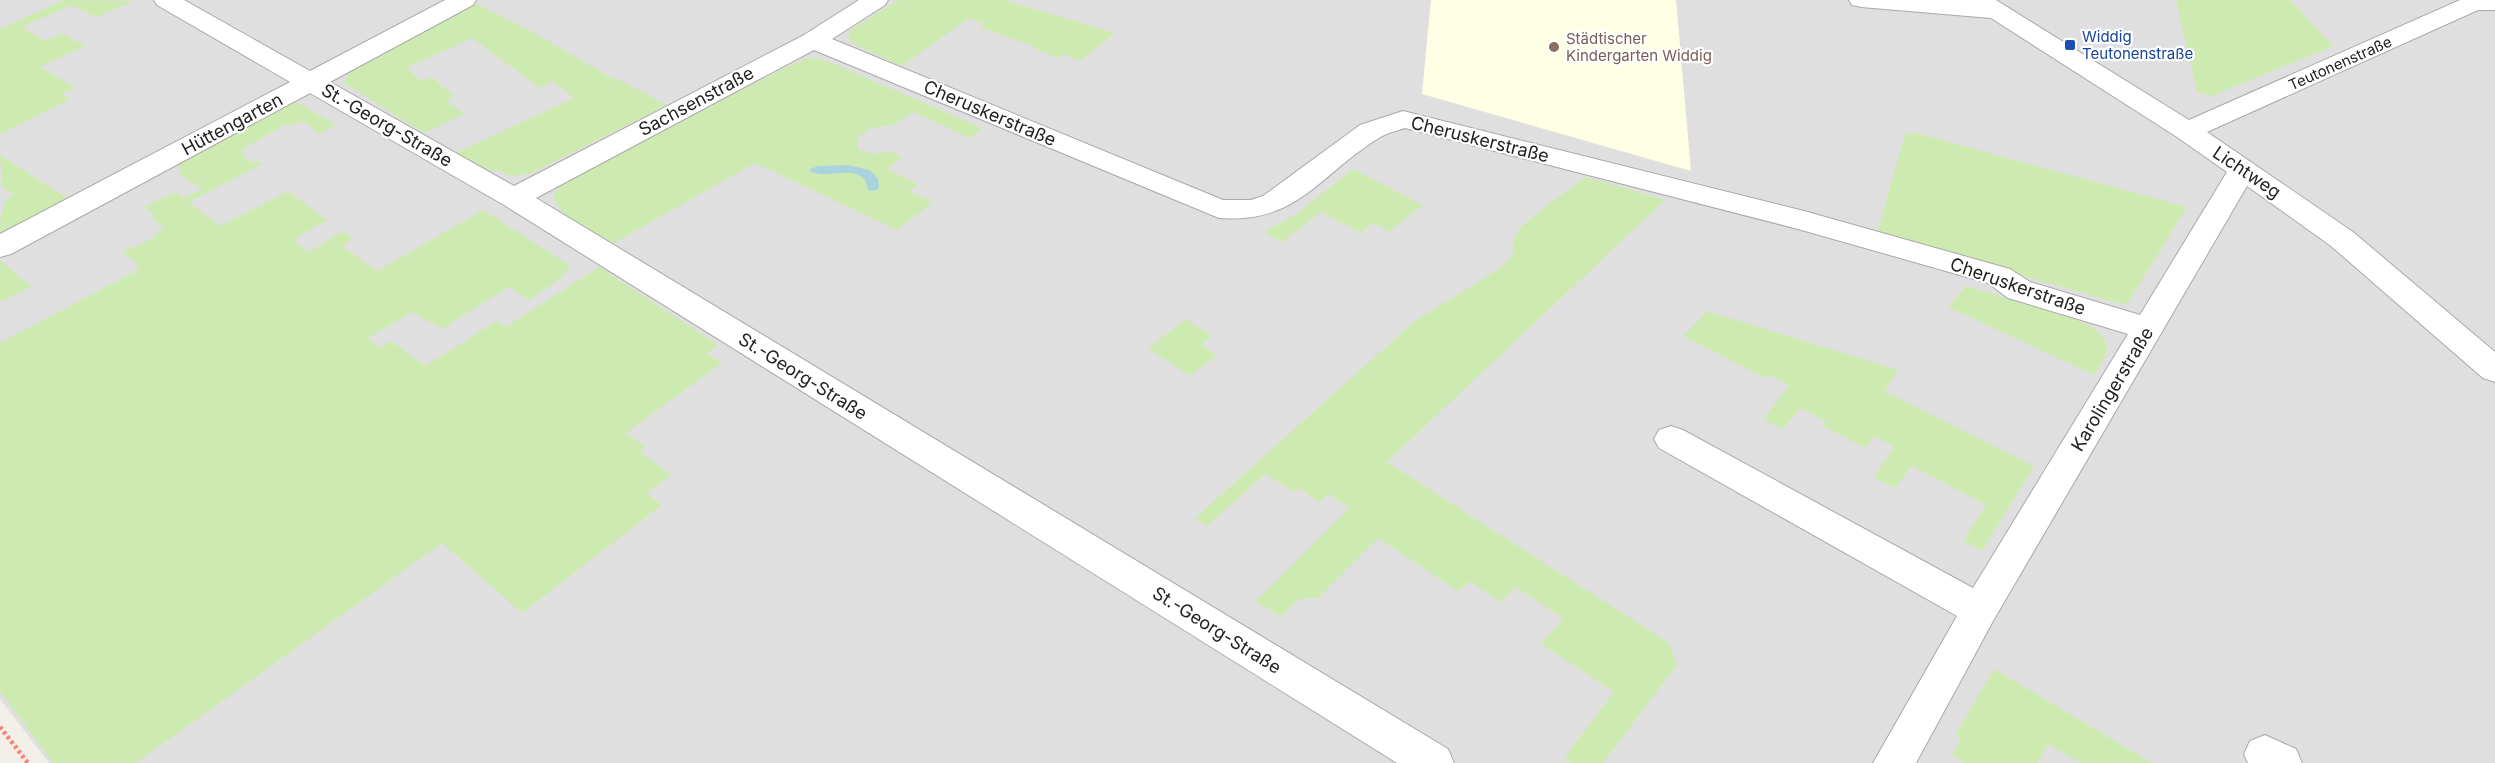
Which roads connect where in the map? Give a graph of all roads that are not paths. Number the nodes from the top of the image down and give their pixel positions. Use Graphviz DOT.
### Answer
graph roads {
  1 [pos="166,0"];
  2 [pos="465,0"];
  3 [pos="876,0"];
  4 [pos="1860,0"];
  5 [pos="2495,3"];
  6 [pos="1987,6"];
  7 [pos="813,40"];
  8 [pos="312,82"];
  9 [pos="2187,131"];
  10 [pos="2243,169"];
  11 [pos="514,198"];
  12 [pos="0,247"];
  13 [pos="2148,329"];
  14 [pos="2495,370"];
  15 [pos="1671,439"];
  16 [pos="1980,610"];
  17 [pos="1433,763"];
  18 [pos="1894,763"];
  1 -- 8 [label="street, St.-Georg-Straße"];
  2 -- 8 [label="street, Hüttengarten"];
  3 -- 7 [label="street, Sachsenstraße"];
  4 -- 6 [label="street"];
  5 -- 9 [label="street, Teutonenstraße"];
  6 -- 9 [label="street, Lichtweg"];
  7 -- 11 [label="street, Sachsenstraße"];
  7 -- 13 [label="street, Cheruskerstraße"];
  8 -- 11 [label="street, St.-Georg-Straße"];
  8 -- 12 [label="street, Hüttengarten"];
  9 -- 10 [label="street, Lichtweg"];
  10 -- 13 [label="street, Karolingerstraße"];
  10 -- 14 [label="street, Lichtweg"];
  11 -- 17 [label="street, St.-Georg-Straße"];
  13 -- 16 [label="street, Karolingerstraße"];
  15 -- 16 [label="street"];
  16 -- 18 [label="street, Karolingerstraße"];
}
